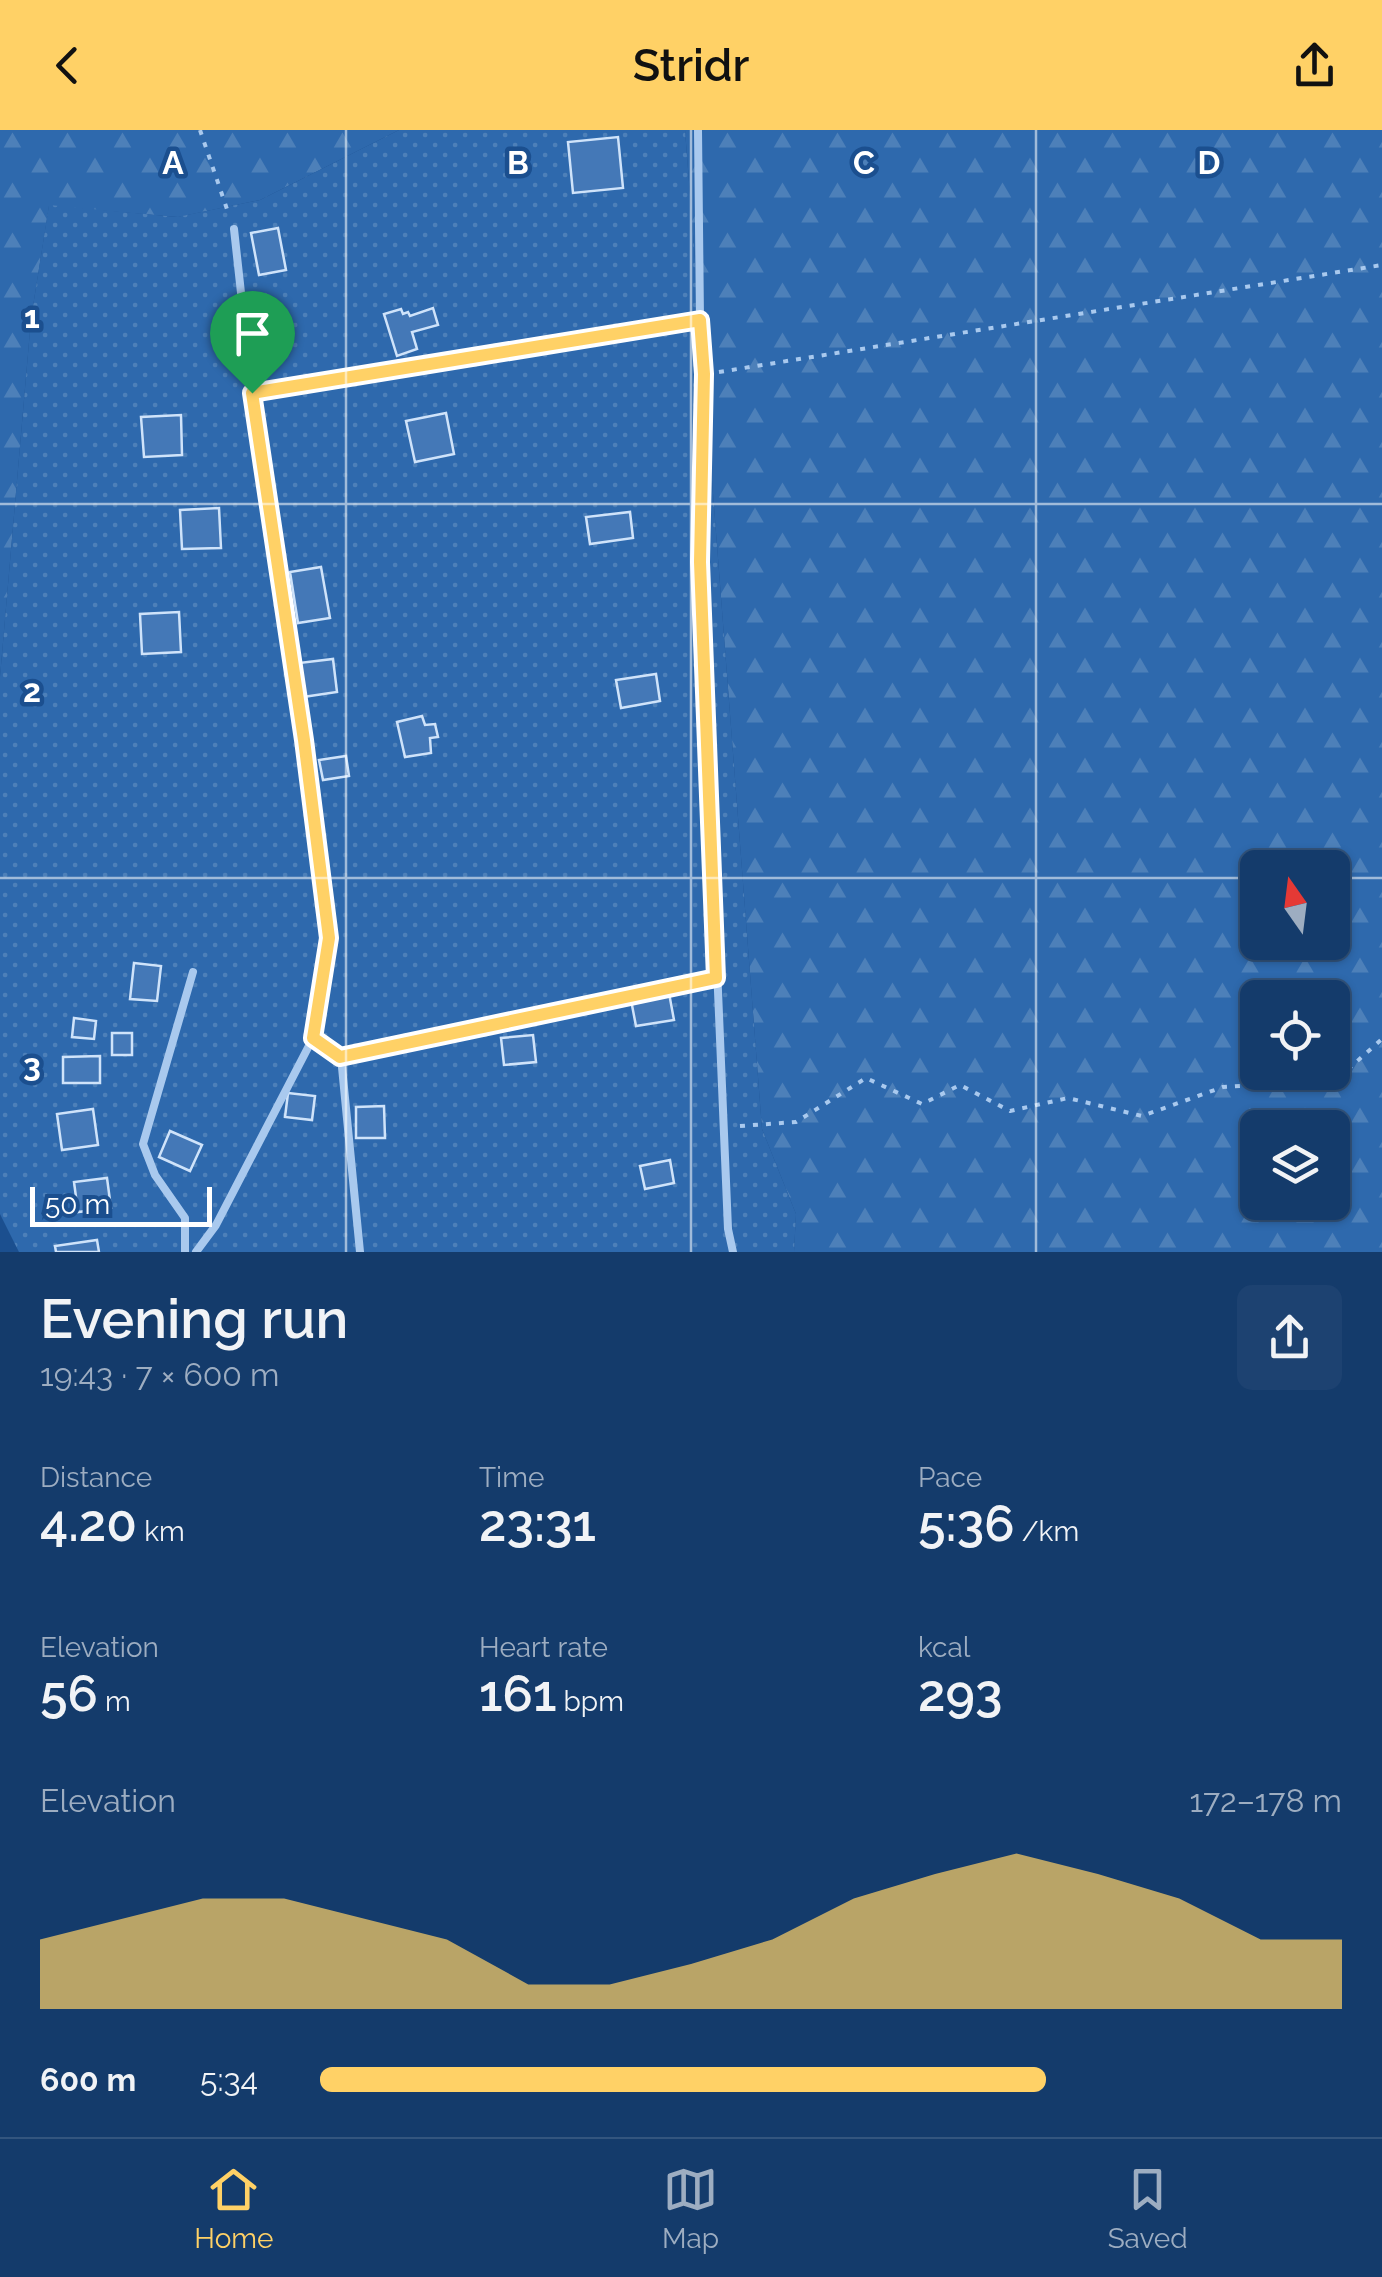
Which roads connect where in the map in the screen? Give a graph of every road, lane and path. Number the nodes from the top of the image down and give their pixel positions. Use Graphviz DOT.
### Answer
graph roads {
  1 [pos="200,130"];
  2 [pos="698,130"];
  3 [pos="234,229"];
  4 [pos="1382,265"];
  5 [pos="700,320"];
  6 [pos="704,374"];
  7 [pos="252,393"];
  8 [pos="193,972"];
  9 [pos="716,978"];
  10 [pos="313,1038"];
  11 [pos="1382,1039"];
  12 [pos="340,1057"];
  13 [pos="723,1127"];
  14 [pos="185,1252"];
  15 [pos="196,1252"];
  16 [pos="360,1252"];
  17 [pos="733,1252"];
  1 -- 3 [label="path"];
  2 -- 5 [label="lane"];
  3 -- 7 [label="lane"];
  4 -- 6 [label="path"];
  5 -- 6 [label="lane"];
  5 -- 7 [label="lane"];
  6 -- 9 [label="lane"];
  7 -- 10 [label="lane"];
  8 -- 14 [label="lane"];
  9 -- 12 [label="lane"];
  9 -- 13 [label="lane"];
  10 -- 12 [label="lane"];
  10 -- 15 [label="lane"];
  11 -- 13 [label="path"];
  12 -- 16 [label="lane"];
  13 -- 17 [label="lane"];
}
